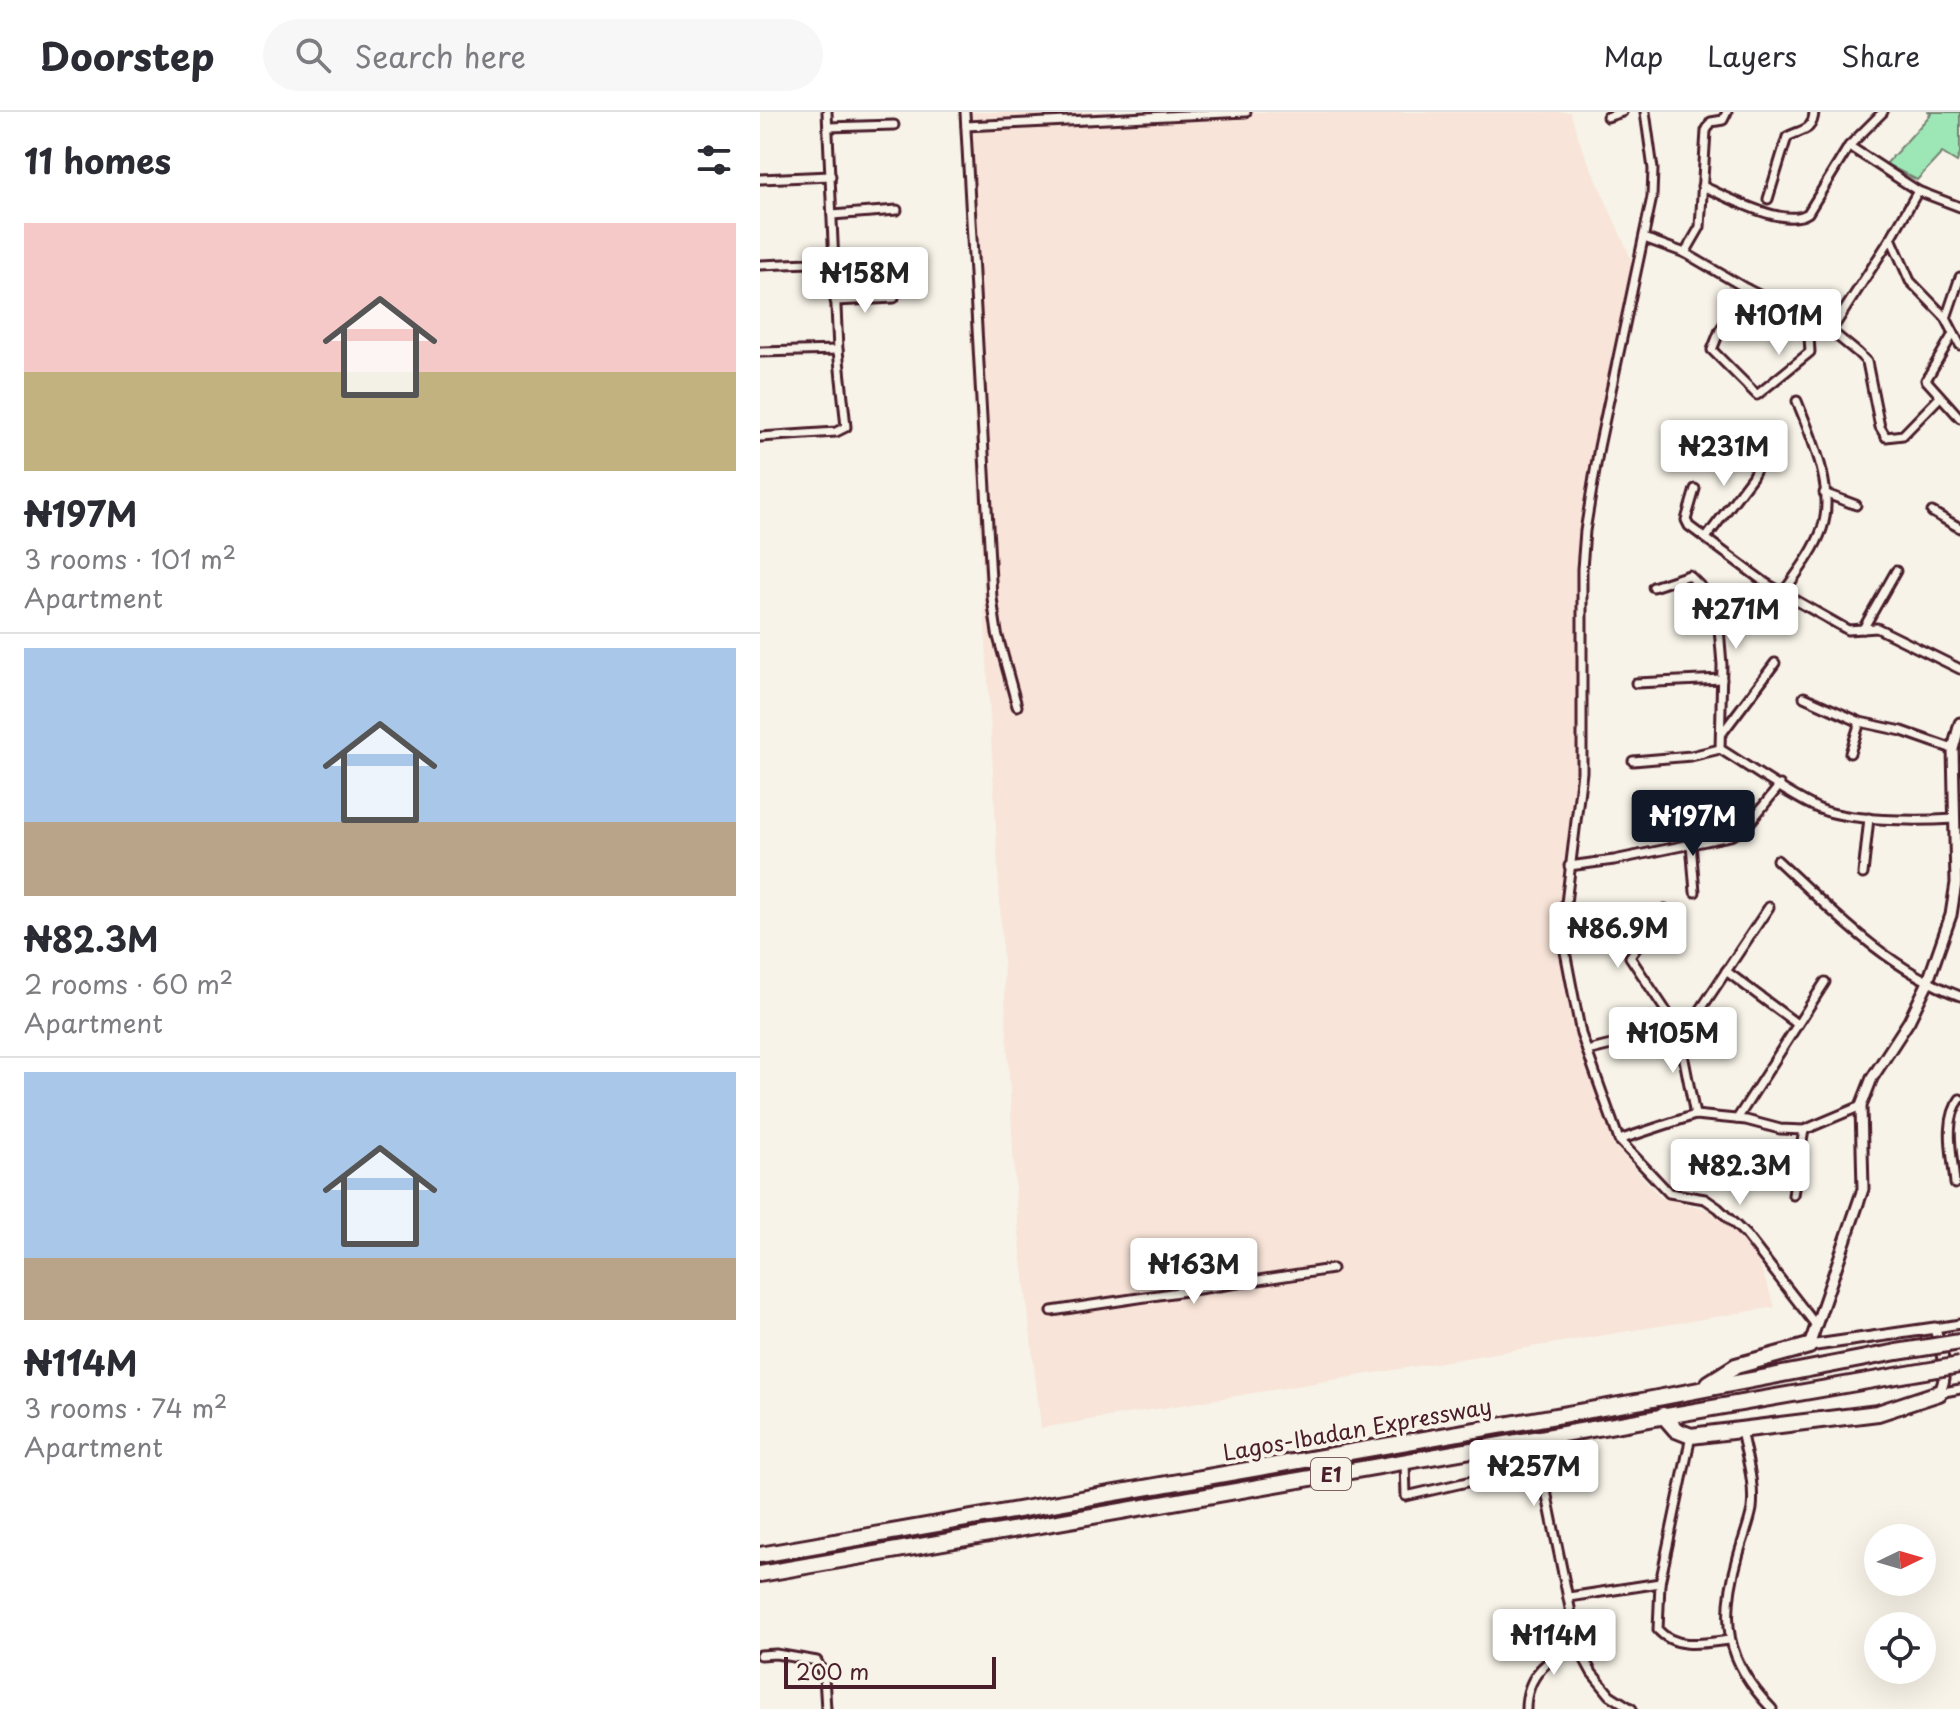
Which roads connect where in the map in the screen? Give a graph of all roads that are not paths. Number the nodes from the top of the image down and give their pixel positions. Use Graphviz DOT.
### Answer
graph roads {
  1 [pos="827,112"];
  2 [pos="965,112"];
  3 [pos="1246,112"];
  4 [pos="1622,112"];
  5 [pos="1645,112"];
  6 [pos="1727,112"];
  7 [pos="1814,112"];
  8 [pos="1883,112"];
  9 [pos="1607,117"];
  10 [pos="894,125"];
  11 [pos="966,126"];
  12 [pos="828,127"];
  13 [pos="1849,146"];
  14 [pos="831,176"];
  15 [pos="760,179"];
  16 [pos="1702,186"];
  17 [pos="1918,191"];
  18 [pos="1768,199"];
  19 [pos="1960,207"];
  20 [pos="897,210"];
  21 [pos="832,215"];
  22 [pos="1644,238"];
  23 [pos="1891,238"];
  24 [pos="1685,253"];
  25 [pos="835,262"];
  26 [pos="760,265"];
  27 [pos="1960,277"];
  28 [pos="1747,289"];
  29 [pos="894,298"];
  30 [pos="835,301"];
  31 [pos="1946,318"];
  32 [pos="1808,321"];
  33 [pos="1831,331"];
  34 [pos="1953,334"];
  35 [pos="1960,345"];
  36 [pos="838,350"];
  37 [pos="760,352"];
  38 [pos="1940,397"];
  39 [pos="1797,401"];
  40 [pos="1960,418"];
  41 [pos="760,437"];
  42 [pos="1765,452"];
  43 [pos="1695,489"];
  44 [pos="1824,493"];
  45 [pos="1856,505"];
  46 [pos="1932,512"];
  47 [pos="1960,528"];
  48 [pos="1706,538"];
  49 [pos="1896,571"];
  50 [pos="1653,587"];
  51 [pos="1783,593"];
  52 [pos="1863,629"];
  53 [pos="1775,663"];
  54 [pos="1960,669"];
  55 [pos="1722,679"];
  56 [pos="1636,683"];
  57 [pos="1804,697"];
  58 [pos="1017,706"];
  59 [pos="1860,722"];
  60 [pos="1960,723"];
  61 [pos="1722,734"];
  62 [pos="1720,749"];
  63 [pos="1850,753"];
  64 [pos="1956,756"];
  65 [pos="1633,761"];
  66 [pos="1780,785"];
  67 [pos="1869,818"];
  68 [pos="1955,819"];
  69 [pos="1958,834"];
  70 [pos="1691,843"];
  71 [pos="1777,860"];
  72 [pos="1569,866"];
  73 [pos="1863,874"];
  74 [pos="1695,892"];
  75 [pos="1769,907"];
  76 [pos="1665,909"];
  77 [pos="1563,912"];
  78 [pos="1602,913"];
  79 [pos="1726,971"];
  80 [pos="1825,982"];
  81 [pos="1927,984"];
  82 [pos="1960,996"];
  83 [pos="1797,1024"];
  84 [pos="1678,1029"];
  85 [pos="1587,1051"];
  86 [pos="1960,1099"];
  87 [pos="1861,1106"];
  88 [pos="1695,1115"];
  89 [pos="1737,1119"];
  90 [pos="1804,1130"];
  91 [pos="1619,1140"];
  92 [pos="1955,1184"];
  93 [pos="1793,1195"];
  94 [pos="1332,1269"];
  95 [pos="1052,1311"];
  96 [pos="1815,1324"];
  97 [pos="1960,1324"];
  98 [pos="1935,1328"];
  99 [pos="1960,1342"];
  100 [pos="1809,1346"];
  101 [pos="1960,1365"];
  102 [pos="1702,1388"];
  103 [pos="1960,1389"];
  104 [pos="1939,1393"];
  105 [pos="1663,1415"];
  106 [pos="1741,1430"];
  107 [pos="1691,1436"];
  108 [pos="1405,1461"];
  109 [pos="760,1555"];
  110 [pos="760,1574"];
  111 [pos="1660,1583"];
  112 [pos="1569,1597"];
  113 [pos="1729,1640"];
  114 [pos="1578,1647"];
  115 [pos="760,1655"];
  116 [pos="1771,1707"];
  117 [pos="826,1709"];
  118 [pos="1526,1709"];
  119 [pos="1632,1709"];
  120 [pos="1760,1709"];
  1 -- 12 [label="street"];
  2 -- 11 [label="street"];
  3 -- 11 [label="street"];
  4 -- 9 [label="street"];
  5 -- 22 [label="street"];
  6 -- 16 [label="street"];
  7 -- 18 [label="street"];
  8 -- 13 [label="street"];
  10 -- 12 [label="street"];
  11 -- 58 [label="street"];
  12 -- 14 [label="street"];
  13 -- 16 [label="street"];
  13 -- 17 [label="street"];
  14 -- 15 [label="street"];
  14 -- 21 [label="street"];
  16 -- 24 [label="street"];
  17 -- 19 [label="street"];
  17 -- 23 [label="street"];
  20 -- 21 [label="street"];
  21 -- 25 [label="street"];
  22 -- 24 [label="street"];
  22 -- 72 [label="street"];
  23 -- 31 [label="street"];
  23 -- 33 [label="street"];
  24 -- 28 [label="street"];
  25 -- 26 [label="street"];
  25 -- 30 [label="street"];
  27 -- 31 [label="street"];
  28 -- 32 [label="street"];
  28 -- 32 [label="street"];
  29 -- 30 [label="street"];
  30 -- 36 [label="street"];
  31 -- 34 [label="street"];
  32 -- 33 [label="street"];
  33 -- 38 [label="street"];
  34 -- 35 [label="street"];
  34 -- 38 [label="street"];
  36 -- 37 [label="street"];
  36 -- 41 [label="street"];
  38 -- 40 [label="street"];
  39 -- 44 [label="street"];
  42 -- 48 [label="street"];
  43 -- 48 [label="street"];
  44 -- 45 [label="street"];
  44 -- 51 [label="street"];
  46 -- 47 [label="street"];
  48 -- 51 [label="street"];
  49 -- 52 [label="street"];
  50 -- 55 [label="street"];
  51 -- 52 [label="street"];
  52 -- 54 [label="street"];
  53 -- 61 [label="street"];
  55 -- 56 [label="street"];
  55 -- 61 [label="street"];
  57 -- 59 [label="street"];
  59 -- 63 [label="street"];
  59 -- 64 [label="street"];
  60 -- 64 [label="street"];
  61 -- 62 [label="street"];
  62 -- 65 [label="street"];
  62 -- 66 [label="street"];
  64 -- 68 [label="street"];
  66 -- 67 [label="street"];
  66 -- 70 [label="street"];
  67 -- 68 [label="street"];
  67 -- 73 [label="street"];
  68 -- 69 [label="street"];
  69 -- 81 [label="street"];
  70 -- 72 [label="street"];
  70 -- 74 [label="street"];
  71 -- 81 [label="street"];
  72 -- 77 [label="street"];
  75 -- 79 [label="street"];
  76 -- 84 [label="street"];
  77 -- 78 [label="street"];
  77 -- 85 [label="street"];
  79 -- 83 [label="street"];
  79 -- 84 [label="street"];
  80 -- 83 [label="street"];
  81 -- 82 [label="street"];
  81 -- 87 [label="street"];
  83 -- 89 [label="street"];
  84 -- 85 [label="street"];
  84 -- 88 [label="street"];
  85 -- 91 [label="street"];
  86 -- 92 [label="street"];
  87 -- 90 [label="street"];
  87 -- 96 [label="street"];
  88 -- 89 [label="street"];
  88 -- 91 [label="street"];
  89 -- 90 [label="street"];
  90 -- 93 [label="street"];
  91 -- 96 [label="street"];
  94 -- 95 [label="street"];
  96 -- 100 [label="street"];
  97 -- 98 [label="street"];
  98 -- 100 [label="street"];
  98 -- 104 [label="street"];
  99 -- 102 [label="highway, Lagos-Ibadan Expressway / E1, bridge"];
  100 -- 102 [label="highway"];
  101 -- 105 [label="highway, Lagos-Ibadan Expressway / E1, bridge"];
  102 -- 109 [label="highway, Lagos-Ibadan Expressway / E1"];
  103 -- 104 [label="street"];
  104 -- 106 [label="highway"];
  105 -- 107 [label="highway"];
  105 -- 108 [label="highway, Lagos-Ibadan Expressway / E1"];
  106 -- 107 [label="highway"];
  106 -- 113 [label="street"];
  107 -- 111 [label="street"];
  108 -- 110 [label="highway, Lagos-Ibadan Expressway / E1"];
  108 -- 112 [label="street"];
  111 -- 112 [label="street"];
  111 -- 113 [label="street"];
  112 -- 114 [label="street"];
  113 -- 116 [label="street"];
  114 -- 118 [label="street"];
  114 -- 119 [label="street"];
  115 -- 117 [label="street"];
  116 -- 120 [label="street"];
}
